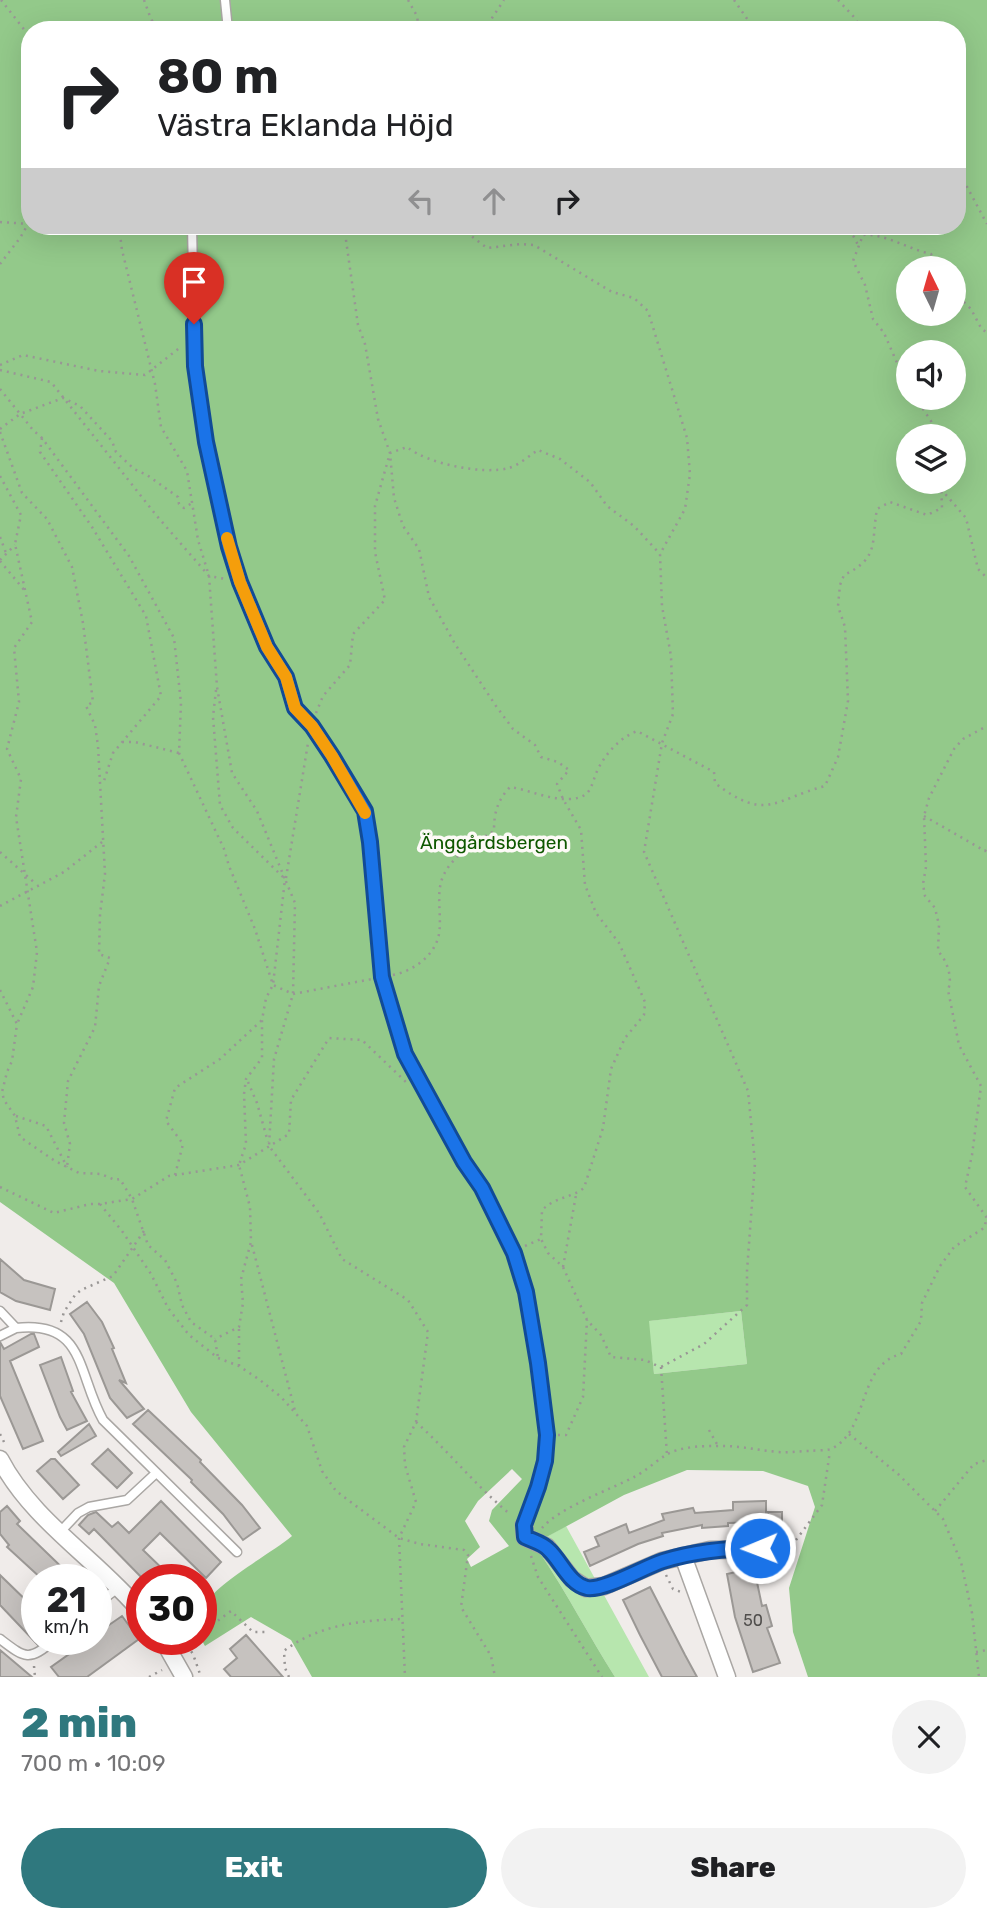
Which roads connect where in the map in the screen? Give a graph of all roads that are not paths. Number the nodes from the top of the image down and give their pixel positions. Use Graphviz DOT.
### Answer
graph roads {
  1 [pos="226,0"];
  2 [pos="227,21"];
  3 [pos="192,235"];
  4 [pos="0,1311"];
  5 [pos="16,1328"];
  6 [pos="0,1336"];
  7 [pos="0,1459"];
  8 [pos="155,1474"];
  9 [pos="524,1525"];
  10 [pos="60,1532"];
  11 [pos="783,1549"];
  12 [pos="236,1552"];
  13 [pos="683,1556"];
  14 [pos="119,1587"];
  15 [pos="112,1592"];
  16 [pos="126,1595"];
  17 [pos="0,1639"];
  18 [pos="21,1654"];
  19 [pos="172,1655"];
  20 [pos="184,1677"];
  21 [pos="727,1677"];
  1 -- 2 [label="lane"];
  3 -- 9 [label="lane"];
  4 -- 5 [label="lane"];
  5 -- 6 [label="lane"];
  5 -- 8 [label="lane"];
  7 -- 10 [label="street"];
  8 -- 10 [label="lane"];
  8 -- 12 [label="lane"];
  9 -- 13 [label="street"];
  10 -- 14 [label="street"];
  11 -- 13 [label="street"];
  13 -- 21 [label="street"];
  14 -- 15 [label="lane"];
  14 -- 16 [label="street"];
  17 -- 18 [label="lane"];
  19 -- 20 [label="street"];
}
